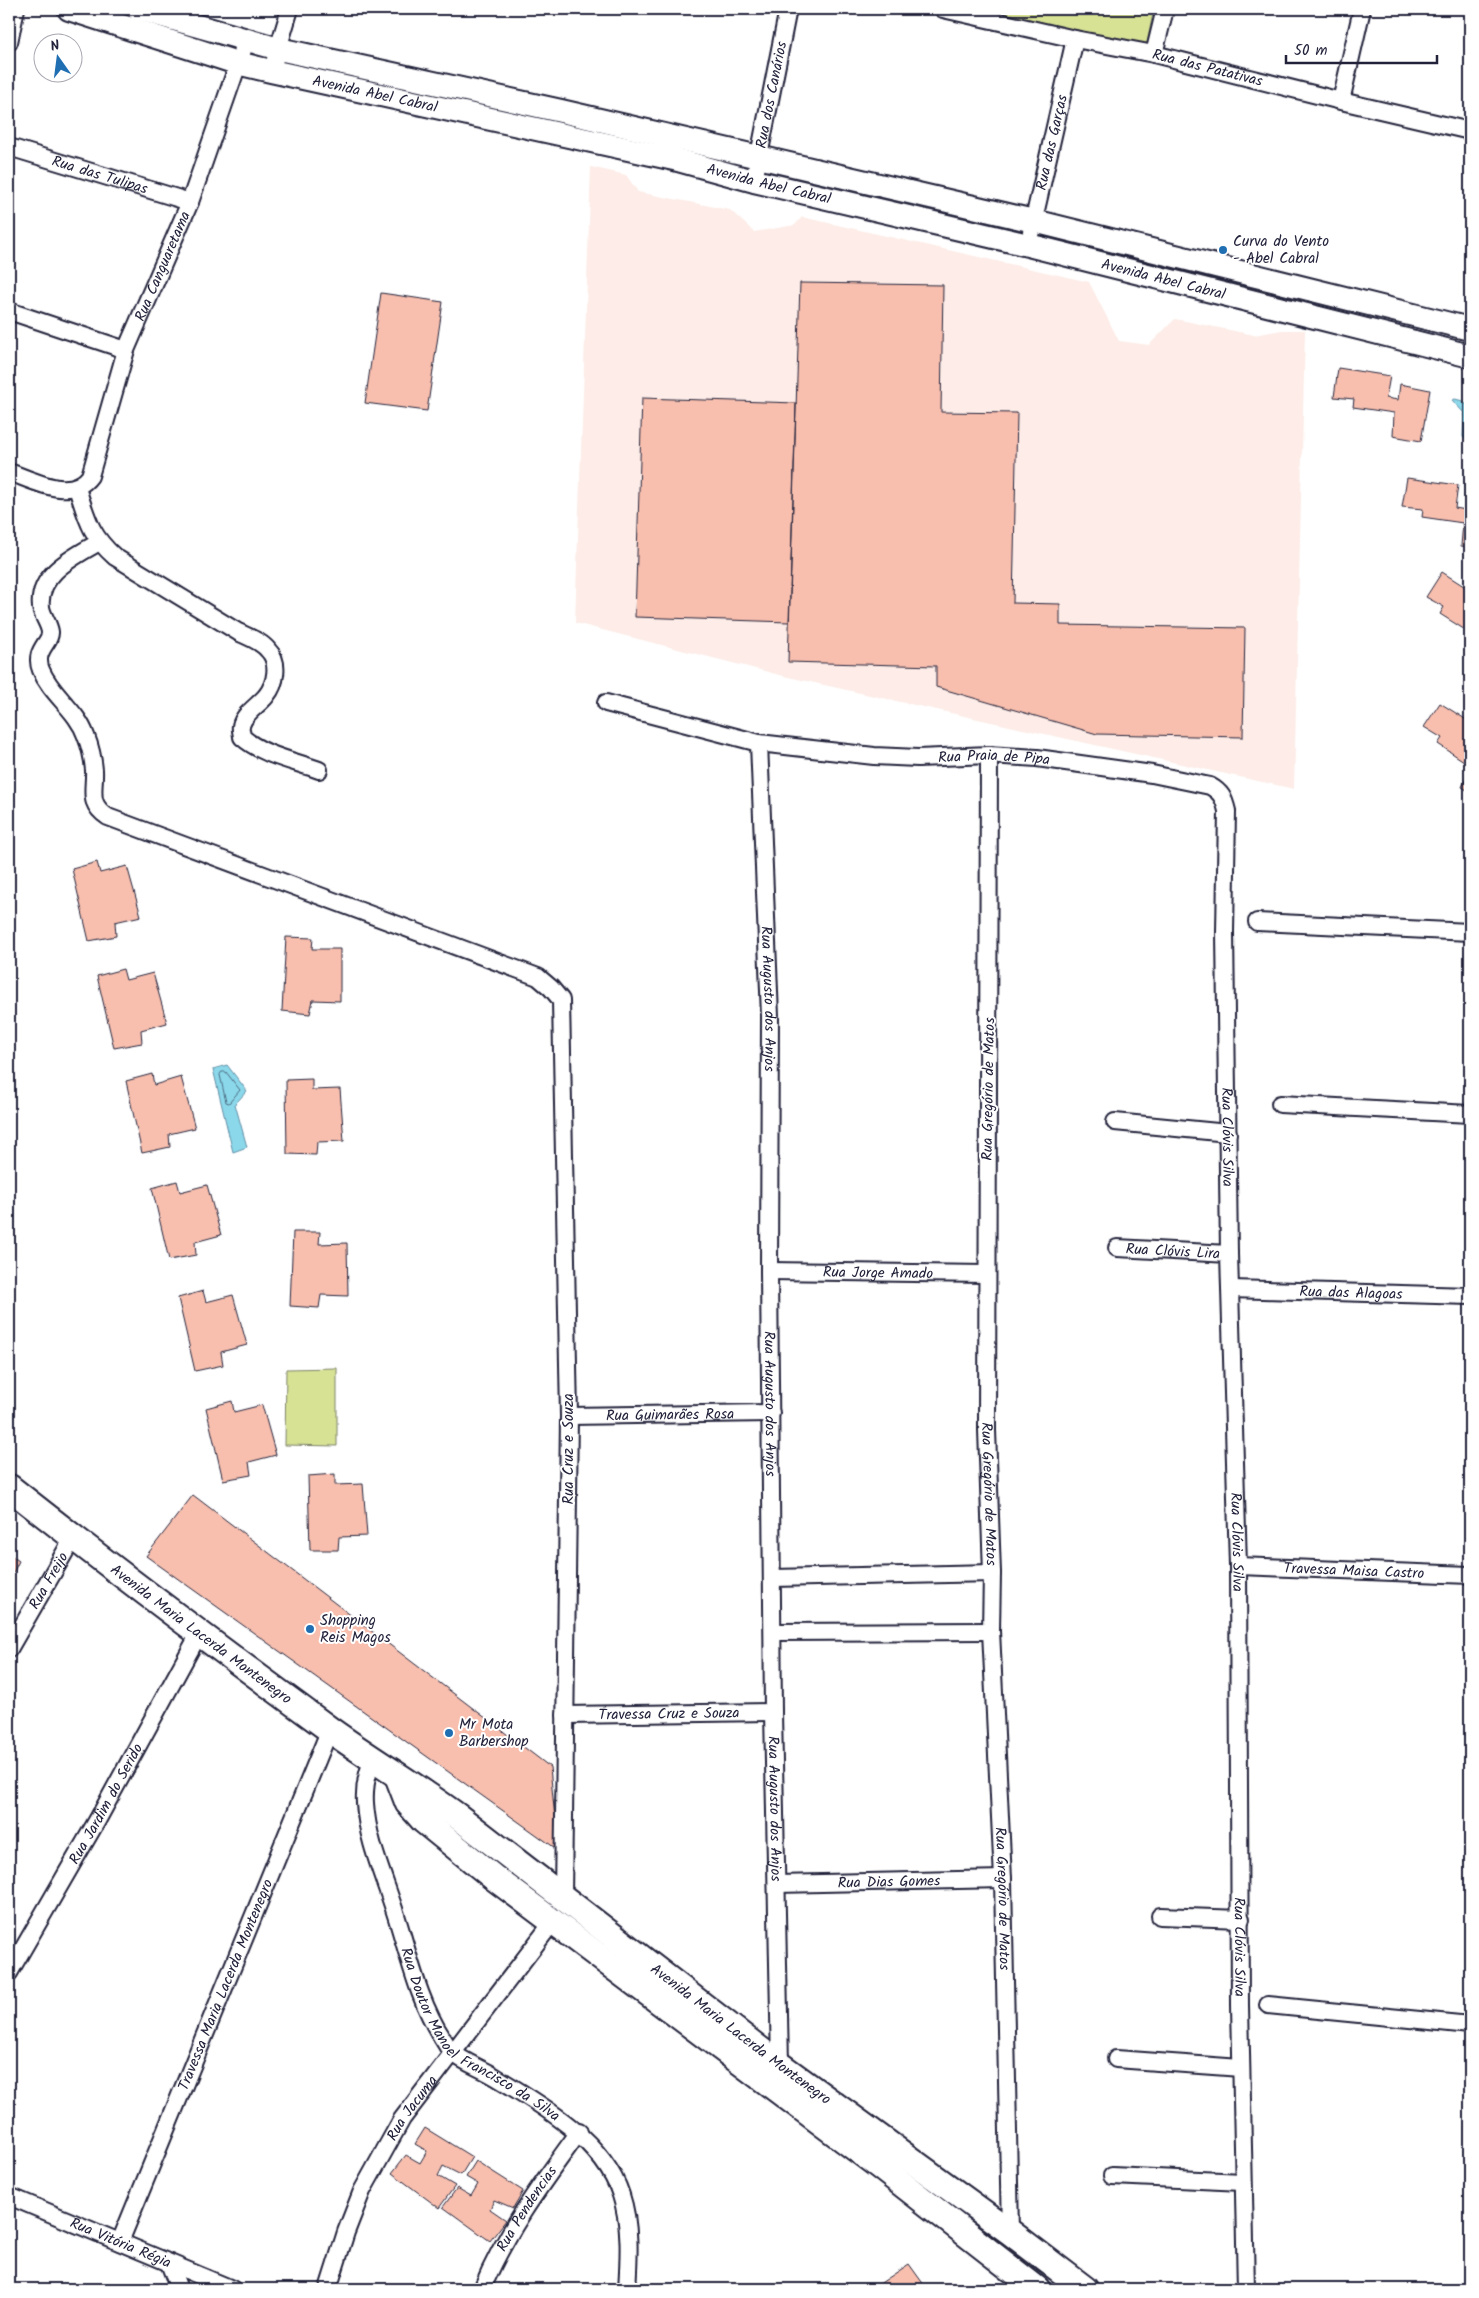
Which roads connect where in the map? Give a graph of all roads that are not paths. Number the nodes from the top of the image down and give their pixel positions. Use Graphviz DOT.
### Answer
graph roads {
  1 [pos="16,9"];
  2 [pos="69,9"];
  3 [pos="138,9"];
  4 [pos="290,9"];
  5 [pos="788,9"];
  6 [pos="943,9"];
  7 [pos="1165,9"];
  8 [pos="1362,9"];
  9 [pos="1075,39"];
  10 [pos="246,41"];
  11 [pos="9,42"];
  12 [pos="279,49"];
  13 [pos="1154,54"];
  14 [pos="237,63"];
  15 [pos="271,72"];
  16 [pos="1341,102"];
  17 [pos="1470,132"];
  18 [pos="9,147"];
  19 [pos="759,157"];
  20 [pos="754,181"];
  21 [pos="909,192"];
  22 [pos="190,202"];
  23 [pos="905,216"];
  24 [pos="1034,221"];
  25 [pos="1028,245"];
  26 [pos="9,311"];
  27 [pos="1470,329"];
  28 [pos="126,350"];
  29 [pos="1470,356"];
  30 [pos="9,472"];
  31 [pos="77,488"];
  32 [pos="99,542"];
  33 [pos="606,703"];
  34 [pos="759,743"];
  35 [pos="990,755"];
  36 [pos="319,770"];
  37 [pos="1222,796"];
  38 [pos="1257,922"];
  39 [pos="1470,932"];
  40 [pos="1280,1104"];
  41 [pos="1470,1114"];
  42 [pos="1115,1122"];
  43 [pos="1228,1133"];
  44 [pos="1117,1248"];
  45 [pos="1230,1254"];
  46 [pos="769,1271"];
  47 [pos="986,1274"];
  48 [pos="1231,1289"];
  49 [pos="1470,1296"];
  50 [pos="771,1413"];
  51 [pos="569,1416"];
  52 [pos="9,1487"];
  53 [pos="73,1538"];
  54 [pos="1238,1566"];
  55 [pos="992,1573"];
  56 [pos="1470,1575"];
  57 [pos="772,1578"];
  58 [pos="991,1631"];
  59 [pos="200,1632"];
  60 [pos="773,1632"];
  61 [pos="9,1649"];
  62 [pos="773,1712"];
  63 [pos="565,1715"];
  64 [pos="330,1729"];
  65 [pos="373,1758"];
  66 [pos="398,1777"];
  67 [pos="1003,1878"];
  68 [pos="777,1884"];
  69 [pos="562,1897"];
  70 [pos="1160,1916"];
  71 [pos="1241,1918"];
  72 [pos="552,1922"];
  73 [pos="9,1973"];
  74 [pos="1268,2005"];
  75 [pos="1470,2025"];
  76 [pos="452,2052"];
  77 [pos="1116,2059"];
  78 [pos="780,2065"];
  79 [pos="1241,2068"];
  80 [pos="579,2132"];
  81 [pos="1112,2176"];
  82 [pos="1244,2182"];
  83 [pos="9,2196"];
  84 [pos="1010,2232"];
  85 [pos="120,2242"];
  86 [pos="169,2263"];
  87 [pos="178,2289"];
  88 [pos="232,2289"];
  89 [pos="328,2289"];
  90 [pos="482,2289"];
  91 [pos="627,2289"];
  92 [pos="1038,2289"];
  93 [pos="1085,2289"];
  94 [pos="1246,2289"];
  1 -- 11 [label="street"];
  2 -- 14 [label="main road, Avenida Abel Cabral"];
  3 -- 10 [label="main road, Avenida Abel Cabral"];
  4 -- 12 [label="street"];
  5 -- 19 [label="street, Rua dos Canários"];
  6 -- 9 [label="street, Rua das Patativas"];
  7 -- 13 [label="street"];
  8 -- 16 [label="street"];
  9 -- 13 [label="street, Rua das Patativas"];
  9 -- 24 [label="street, Rua das Garças"];
  10 -- 12 [label="main road, Avenida Abel Cabral"];
  10 -- 14 [label="street, Rua Canguaretama"];
  12 -- 15 [label="street"];
  12 -- 19 [label="main road, Avenida Abel Cabral"];
  13 -- 16 [label="street, Rua das Patativas"];
  14 -- 15 [label="main road, Avenida Abel Cabral"];
  14 -- 22 [label="street, Rua Canguaretama"];
  15 -- 20 [label="main road, Avenida Abel Cabral"];
  16 -- 17 [label="street, Rua das Patativas"];
  18 -- 22 [label="street, Rua das Tulipas"];
  19 -- 20 [label="street, Rua dos Canários"];
  19 -- 21 [label="main road, Avenida Abel Cabral"];
  20 -- 23 [label="main road, Avenida Abel Cabral"];
  21 -- 23 [label="main road"];
  21 -- 24 [label="main road, Avenida Abel Cabral"];
  22 -- 28 [label="street, Rua Canguaretama"];
  23 -- 25 [label="main road, Avenida Abel Cabral"];
  24 -- 25 [label="street, Rua das Garças"];
  24 -- 27 [label="main road, Avenida Abel Cabral"];
  25 -- 29 [label="main road, Avenida Abel Cabral"];
  26 -- 28 [label="street"];
  28 -- 31 [label="street, Rua Canguaretama"];
  30 -- 31 [label="street"];
  31 -- 32 [label="street"];
  32 -- 36 [label="street"];
  32 -- 51 [label="street, Rua Cruz e Souza"];
  33 -- 34 [label="street, Rua Praia de Pipa"];
  34 -- 35 [label="street, Rua Praia de Pipa"];
  34 -- 46 [label="street, Rua Augusto dos Anjos"];
  35 -- 37 [label="street, Rua Praia de Pipa"];
  35 -- 47 [label="street, Rua Gregório de Matos"];
  37 -- 43 [label="street, Rua Clóvis Silva"];
  38 -- 39 [label="street"];
  40 -- 41 [label="street"];
  42 -- 43 [label="street"];
  43 -- 45 [label="street, Rua Clóvis Silva"];
  44 -- 45 [label="street, Rua Clóvis Lira"];
  45 -- 48 [label="street, Rua Clóvis Silva"];
  46 -- 47 [label="street, Rua Jorge Amado"];
  46 -- 50 [label="street, Rua Augusto dos Anjos"];
  47 -- 55 [label="street, Rua Gregório de Matos"];
  48 -- 49 [label="street, Rua das Alagoas"];
  48 -- 54 [label="street, Rua Clóvis Silva"];
  50 -- 51 [label="street, Rua Guimarães Rosa"];
  50 -- 57 [label="street, Rua Augusto dos Anjos"];
  51 -- 63 [label="street, Rua Cruz e Souza"];
  52 -- 53 [label="main road, Avenida Maria Lacerda Montenegro"];
  53 -- 59 [label="main road, Avenida Maria Lacerda Montenegro"];
  53 -- 61 [label="street, Rua Freijo"];
  54 -- 56 [label="street, Travessa Maisa Castro"];
  54 -- 71 [label="street, Rua Clóvis Silva"];
  55 -- 57 [label="street"];
  55 -- 58 [label="street, Rua Gregório de Matos"];
  57 -- 60 [label="street, Rua Augusto dos Anjos"];
  58 -- 60 [label="street"];
  58 -- 67 [label="street, Rua Gregório de Matos"];
  59 -- 64 [label="main road, Avenida Maria Lacerda Montenegro"];
  59 -- 73 [label="street, Rua Jardim do Serido"];
  60 -- 62 [label="street, Rua Augusto dos Anjos"];
  62 -- 63 [label="street, Travessa Cruz e Souza"];
  62 -- 68 [label="street, Rua Augusto dos Anjos"];
  63 -- 69 [label="street, Rua Cruz e Souza"];
  64 -- 65 [label="main road, Avenida Maria Lacerda Montenegro"];
  64 -- 85 [label="street, Travessa Maria Lacerda Montenegro"];
  65 -- 66 [label="main road, Avenida Maria Lacerda Montenegro"];
  65 -- 76 [label="street, Rua Doutor Manoel Francisco da Silva"];
  66 -- 69 [label="main road, Avenida Maria Lacerda Montenegro"];
  66 -- 72 [label="main road, Avenida Maria Lacerda Montenegro"];
  67 -- 68 [label="street, Rua Dias Gomes"];
  67 -- 84 [label="street, Rua Gregório de Matos"];
  68 -- 78 [label="street, Rua Augusto dos Anjos"];
  69 -- 78 [label="main road, Avenida Maria Lacerda Montenegro"];
  70 -- 71 [label="street"];
  71 -- 79 [label="street, Rua Clóvis Silva"];
  72 -- 76 [label="street, Rua Jacuma"];
  72 -- 92 [label="main road, Avenida Maria Lacerda Montenegro"];
  74 -- 75 [label="street"];
  76 -- 80 [label="street, Rua Doutor Manoel Francisco da Silva"];
  76 -- 89 [label="street, Rua Jacuma"];
  77 -- 79 [label="street"];
  78 -- 84 [label="main road, Avenida Maria Lacerda Montenegro"];
  79 -- 82 [label="street, Rua Clóvis Silva"];
  80 -- 90 [label="street, Rua Pendencias"];
  80 -- 91 [label="street, Rua Doutor Manoel Francisco da Silva"];
  81 -- 82 [label="street"];
  82 -- 94 [label="street, Rua Clóvis Silva"];
  83 -- 85 [label="street, Rua Vitória Régia"];
  84 -- 93 [label="main road, Avenida Maria Lacerda Montenegro"];
  85 -- 86 [label="street, Rua Vitória Régia"];
  86 -- 87 [label="street"];
  86 -- 88 [label="street, Rua Vitória Régia"];
}
